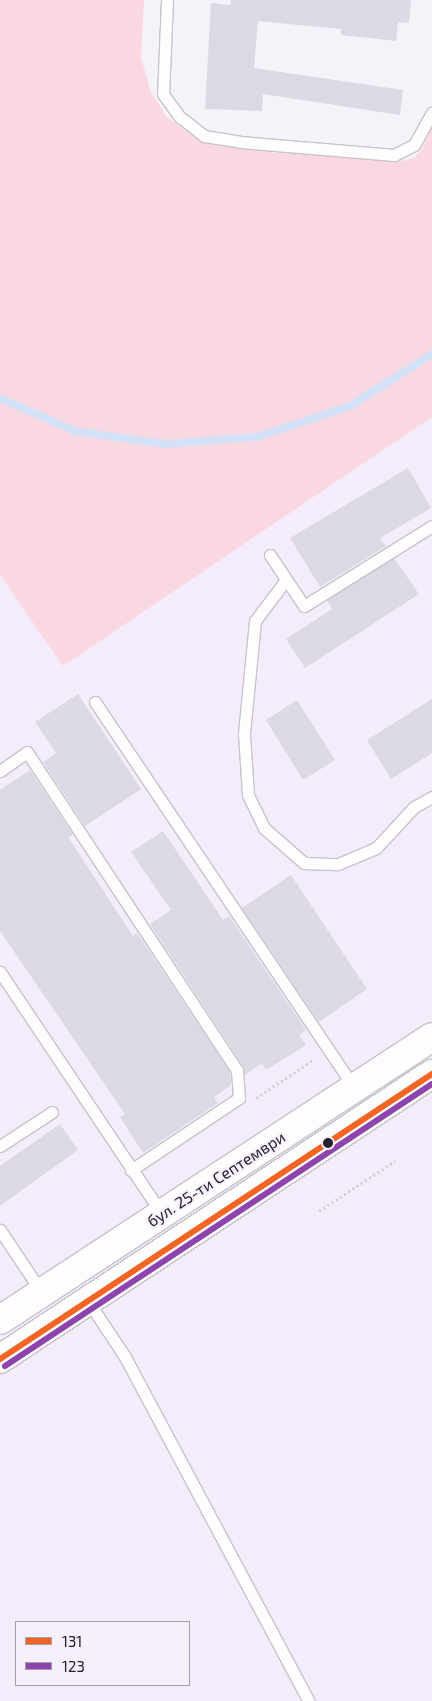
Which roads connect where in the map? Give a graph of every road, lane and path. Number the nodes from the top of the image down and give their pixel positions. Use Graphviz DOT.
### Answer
graph roads {
  1 [pos="167,0"];
  2 [pos="432,113"];
  3 [pos="432,526"];
  4 [pos="270,555"];
  5 [pos="285,581"];
  6 [pos="95,702"];
  7 [pos="0,771"];
  8 [pos="432,797"];
  9 [pos="0,972"];
  10 [pos="432,1038"];
  11 [pos="312,1060"];
  12 [pos="432,1074"];
  13 [pos="273,1087"];
  14 [pos="354,1088"];
  15 [pos="52,1112"];
  16 [pos="0,1146"];
  17 [pos="395,1162"];
  18 [pos="132,1170"];
  19 [pos="319,1211"];
  20 [pos="162,1214"];
  21 [pos="0,1230"];
  22 [pos="42,1293"];
  23 [pos="88,1301"];
  24 [pos="0,1320"];
  25 [pos="0,1359"];
  26 [pos="310,1701"];
  1 -- 2 [label="lane"];
  3 -- 5 [label="lane"];
  4 -- 5 [label="lane"];
  5 -- 8 [label="lane"];
  6 -- 14 [label="lane"];
  7 -- 18 [label="lane"];
  9 -- 18 [label="lane"];
  10 -- 14 [label="main road, бул. 25-ти Септември"];
  11 -- 13 [label="path"];
  12 -- 23 [label="main road, бул. 25-ти Септември"];
  14 -- 20 [label="main road, бул. 25-ти Септември"];
  15 -- 16 [label="lane"];
  17 -- 19 [label="path"];
  18 -- 20 [label="lane"];
  20 -- 22 [label="main road, бул. 25-ти Септември"];
  21 -- 22 [label="lane"];
  22 -- 24 [label="main road, бул. 25-ти Септември"];
  23 -- 25 [label="main road, бул. 25-ти Септември"];
  23 -- 26 [label="lane"];
}
